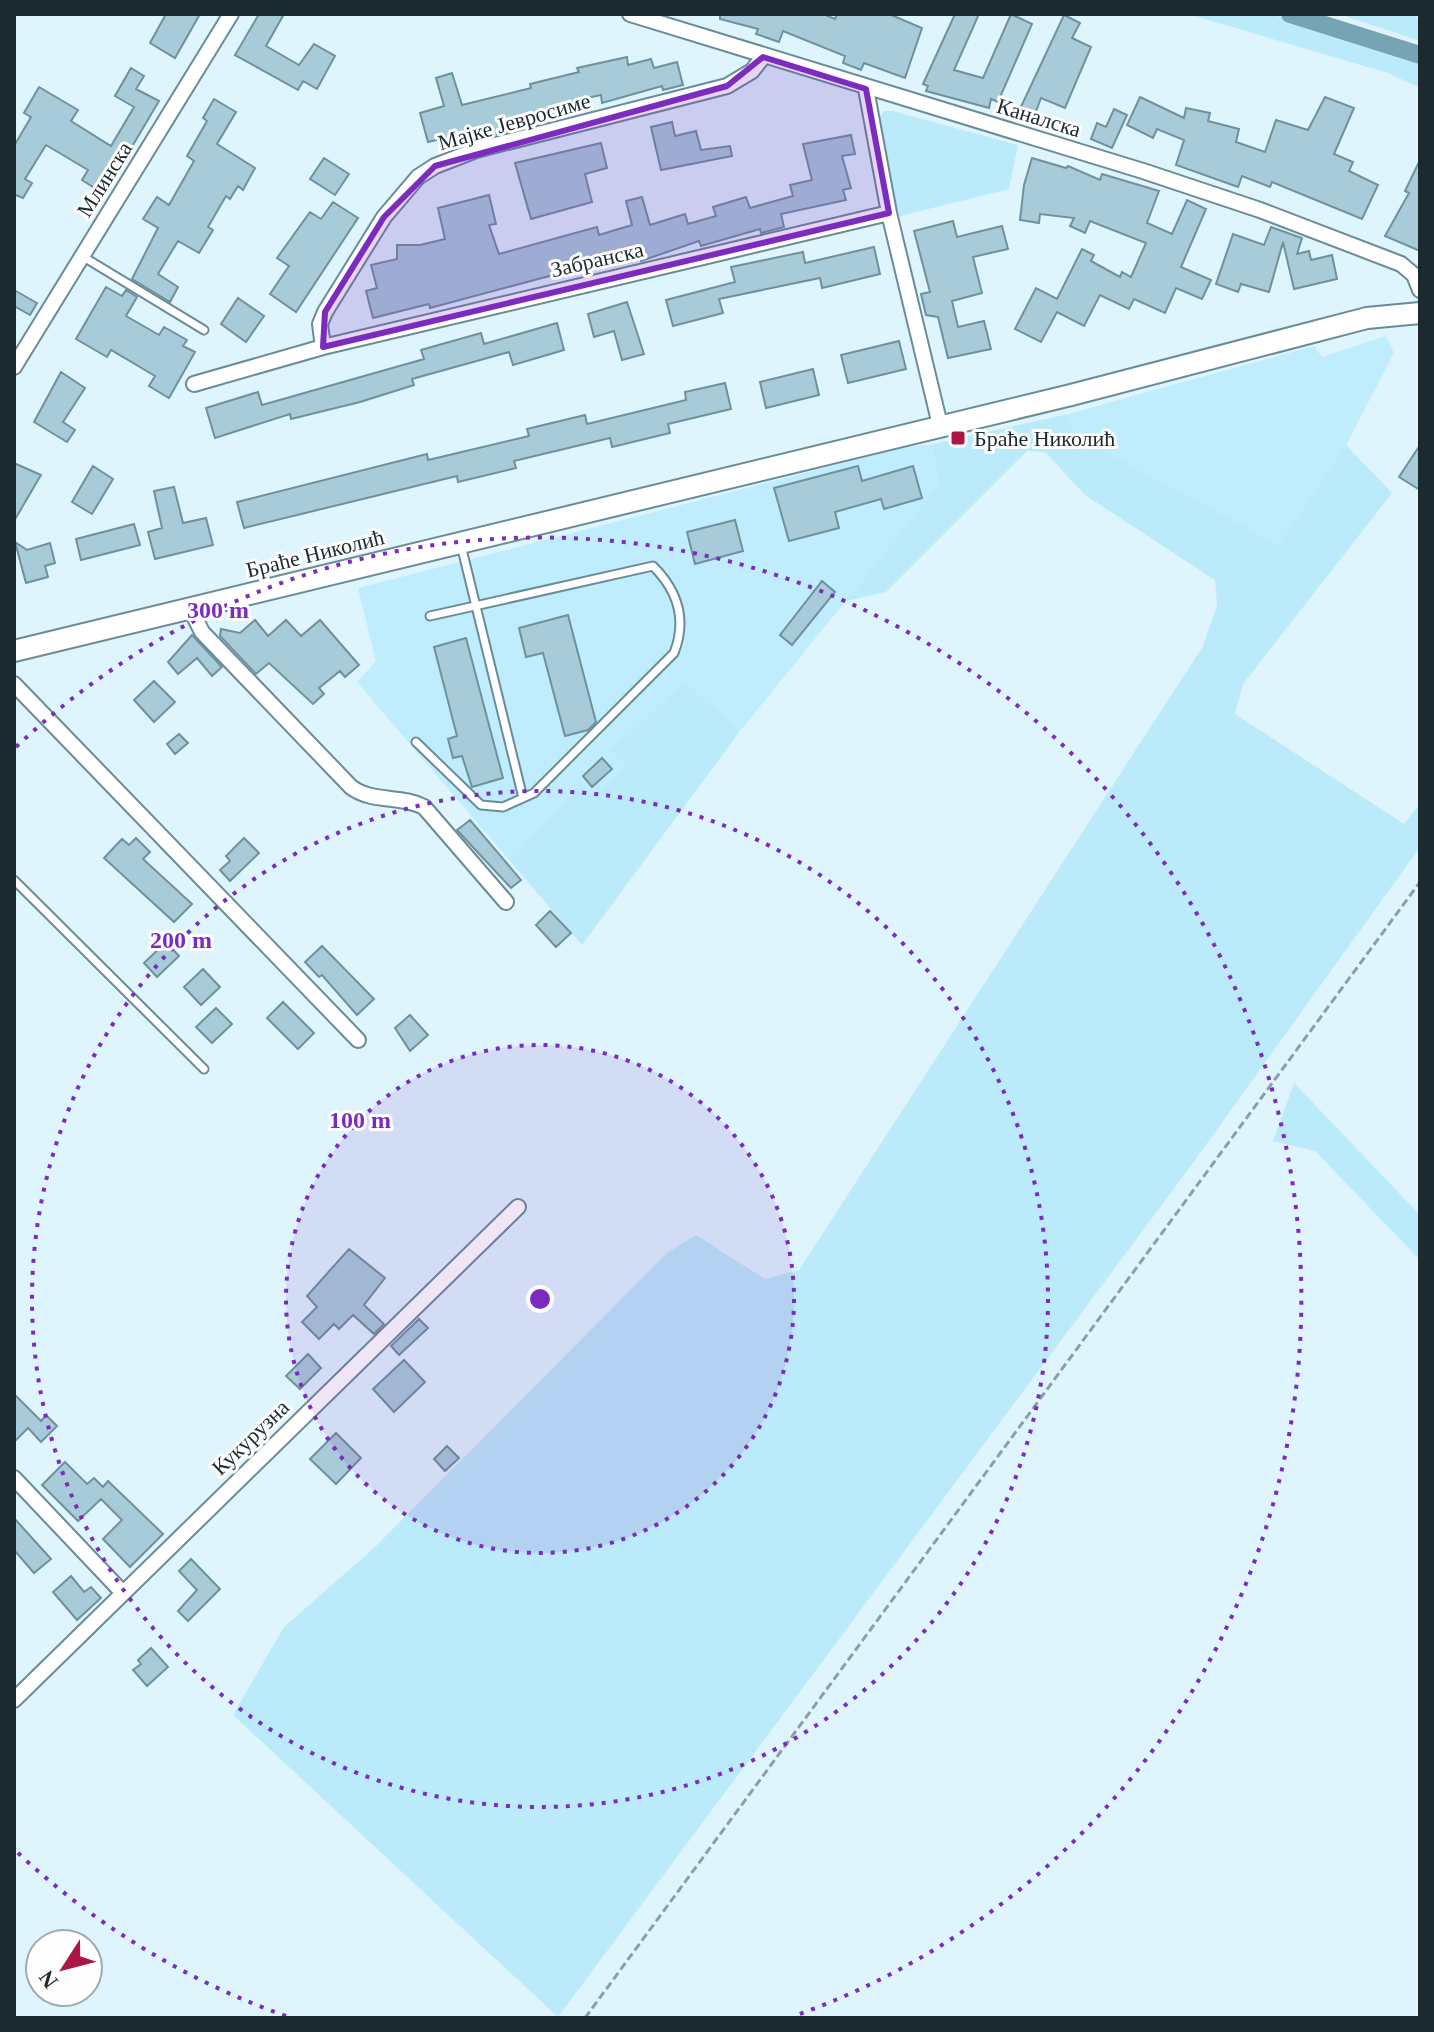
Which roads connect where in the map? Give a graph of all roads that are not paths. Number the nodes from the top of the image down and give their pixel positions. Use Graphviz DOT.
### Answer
graph roads {
  1 [pos="231,14"];
  2 [pos="630,14"];
  3 [pos="763,57"];
  4 [pos="866,89"];
  5 [pos="889,213"];
  6 [pos="82,256"];
  7 [pos="1420,290"];
  8 [pos="1420,313"];
  9 [pos="204,330"];
  10 [pos="323,347"];
  11 [pos="14,367"];
  12 [pos="194,384"];
  13 [pos="940,425"];
  14 [pos="461,543"];
  15 [pos="476,604"];
  16 [pos="190,608"];
  17 [pos="430,616"];
  18 [pos="14,651"];
  19 [pos="14,684"];
  20 [pos="416,742"];
  21 [pos="523,798"];
  22 [pos="14,880"];
  23 [pos="506,902"];
  24 [pos="358,1040"];
  25 [pos="204,1069"];
  26 [pos="518,1207"];
  27 [pos="14,1478"];
  28 [pos="122,1592"];
  29 [pos="14,1700"];
  1 -- 6 [label="street, Млинска"];
  2 -- 3 [label="street, Каналска"];
  3 -- 4 [label="street, Каналска"];
  3 -- 10 [label="street, Мајке Јевросиме"];
  4 -- 5 [label="street"];
  4 -- 7 [label="street, Каналска"];
  5 -- 10 [label="street, Забранска"];
  5 -- 13 [label="street"];
  6 -- 9 [label="lane"];
  6 -- 11 [label="street, Млинска"];
  8 -- 13 [label="main road, Браће Николић"];
  10 -- 12 [label="street, Забранска"];
  13 -- 14 [label="main road, Браће Николић"];
  14 -- 15 [label="lane"];
  14 -- 16 [label="main road, Браће Николић"];
  15 -- 17 [label="lane"];
  15 -- 21 [label="lane"];
  15 -- 21 [label="lane"];
  16 -- 18 [label="main road, Браће Николић"];
  16 -- 23 [label="street"];
  19 -- 24 [label="street"];
  20 -- 21 [label="lane"];
  22 -- 25 [label="lane"];
  26 -- 28 [label="street, Кукурузна"];
  27 -- 28 [label="street"];
  28 -- 29 [label="street, Кукурузна"];
}
